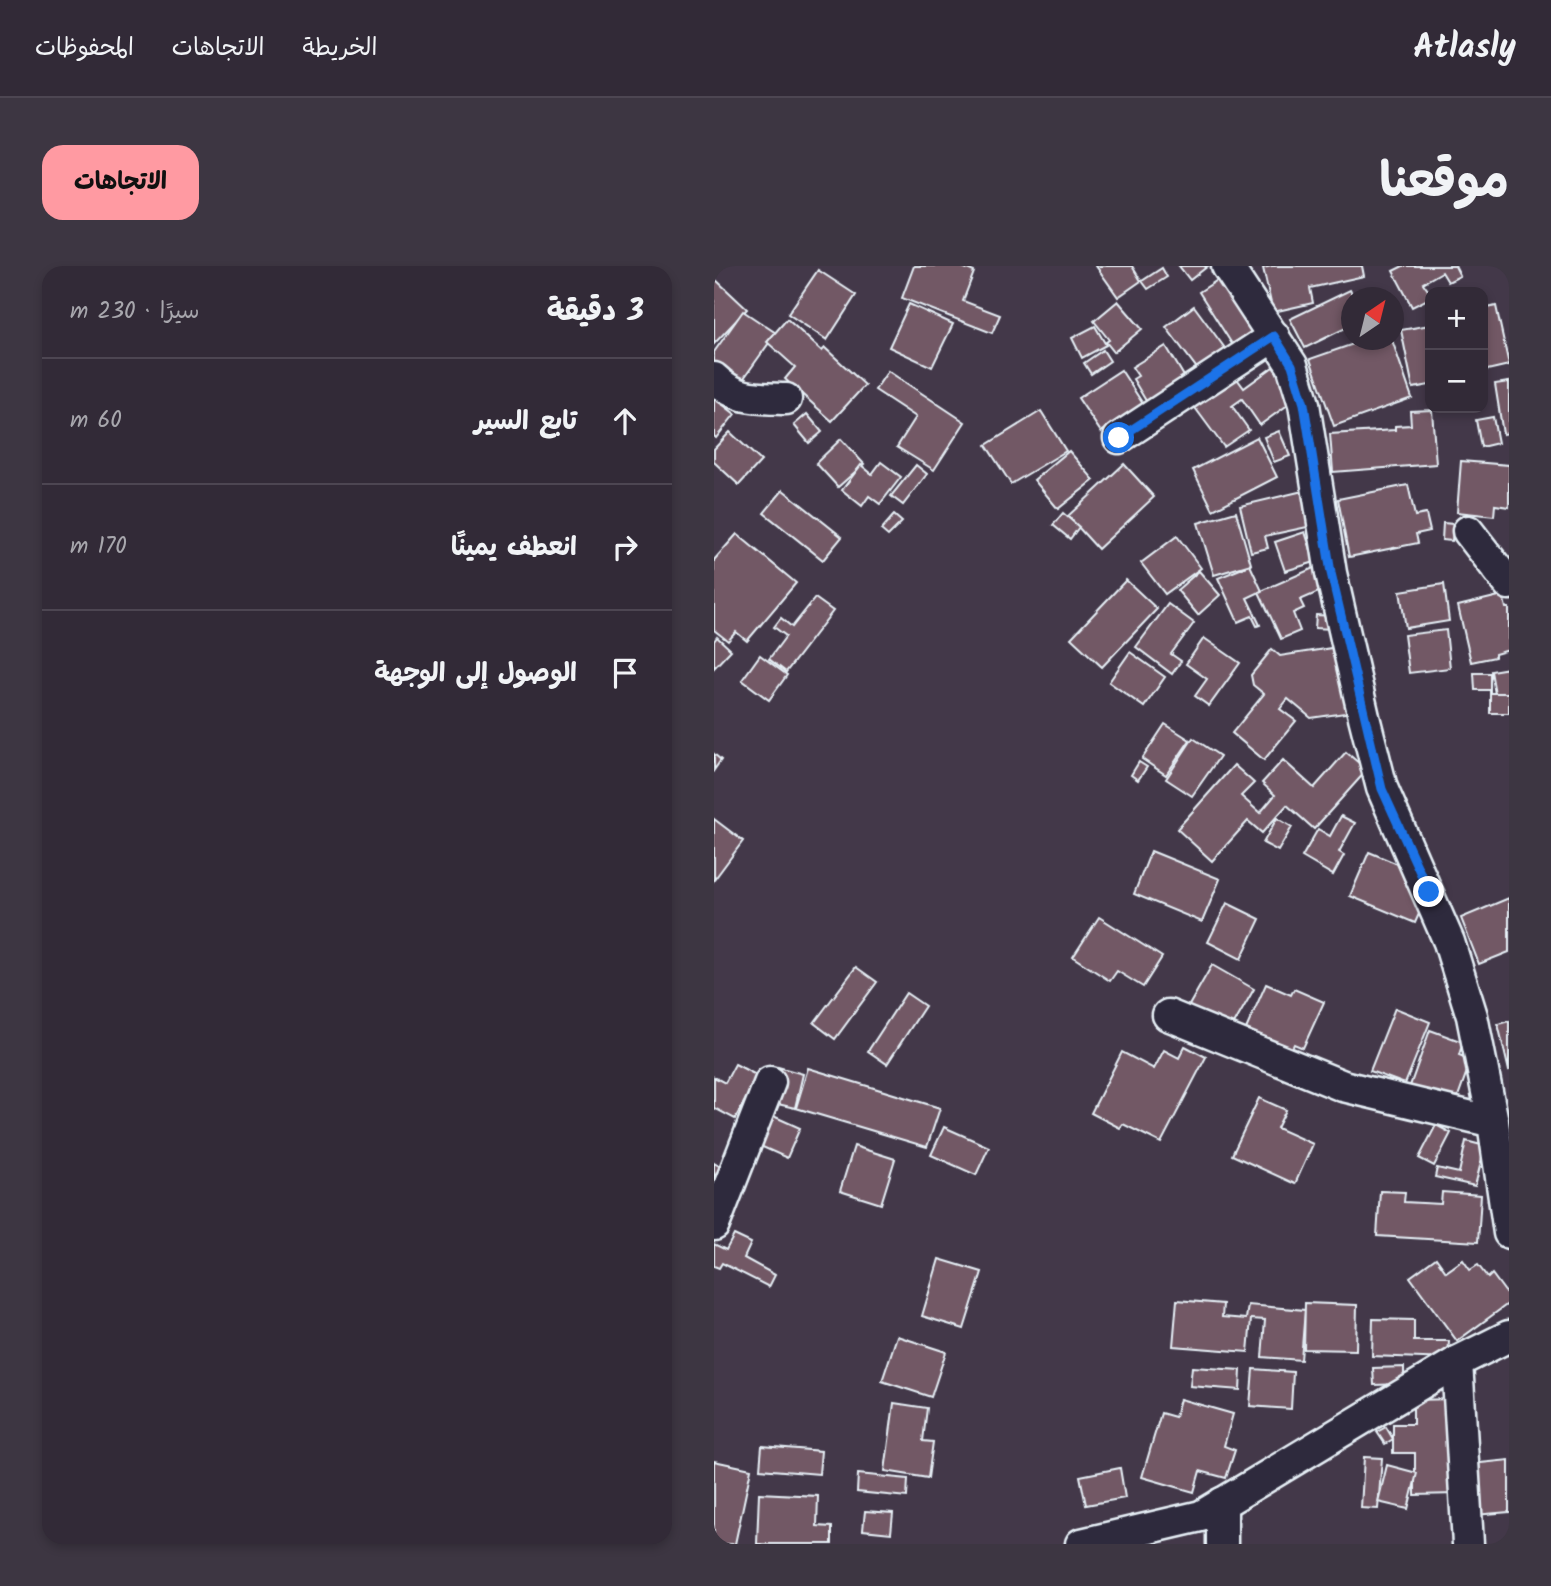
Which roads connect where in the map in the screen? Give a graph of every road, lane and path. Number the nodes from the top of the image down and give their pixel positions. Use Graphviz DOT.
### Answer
graph roads {
  1 [pos="1227,266"];
  2 [pos="1274,336"];
  3 [pos="714,378"];
  4 [pos="786,399"];
  5 [pos="1119,438"];
  6 [pos="1468,531"];
  7 [pos="1509,584"];
  8 [pos="1168,1016"];
  9 [pos="770,1082"];
  10 [pos="1493,1122"];
  11 [pos="714,1225"];
  12 [pos="1509,1233"];
  13 [pos="1509,1336"];
  14 [pos="1457,1362"];
  15 [pos="1222,1503"];
  16 [pos="1218,1543"];
  17 [pos="1081,1544"];
  18 [pos="1468,1544"];
  1 -- 2 [label="street"];
  2 -- 5 [label="street"];
  2 -- 10 [label="street"];
  3 -- 4 [label="street"];
  6 -- 7 [label="street"];
  8 -- 10 [label="street"];
  9 -- 11 [label="street"];
  10 -- 12 [label="street"];
  13 -- 14 [label="street"];
  14 -- 15 [label="street"];
  14 -- 18 [label="street"];
  15 -- 16 [label="street"];
  15 -- 17 [label="street"];
}
